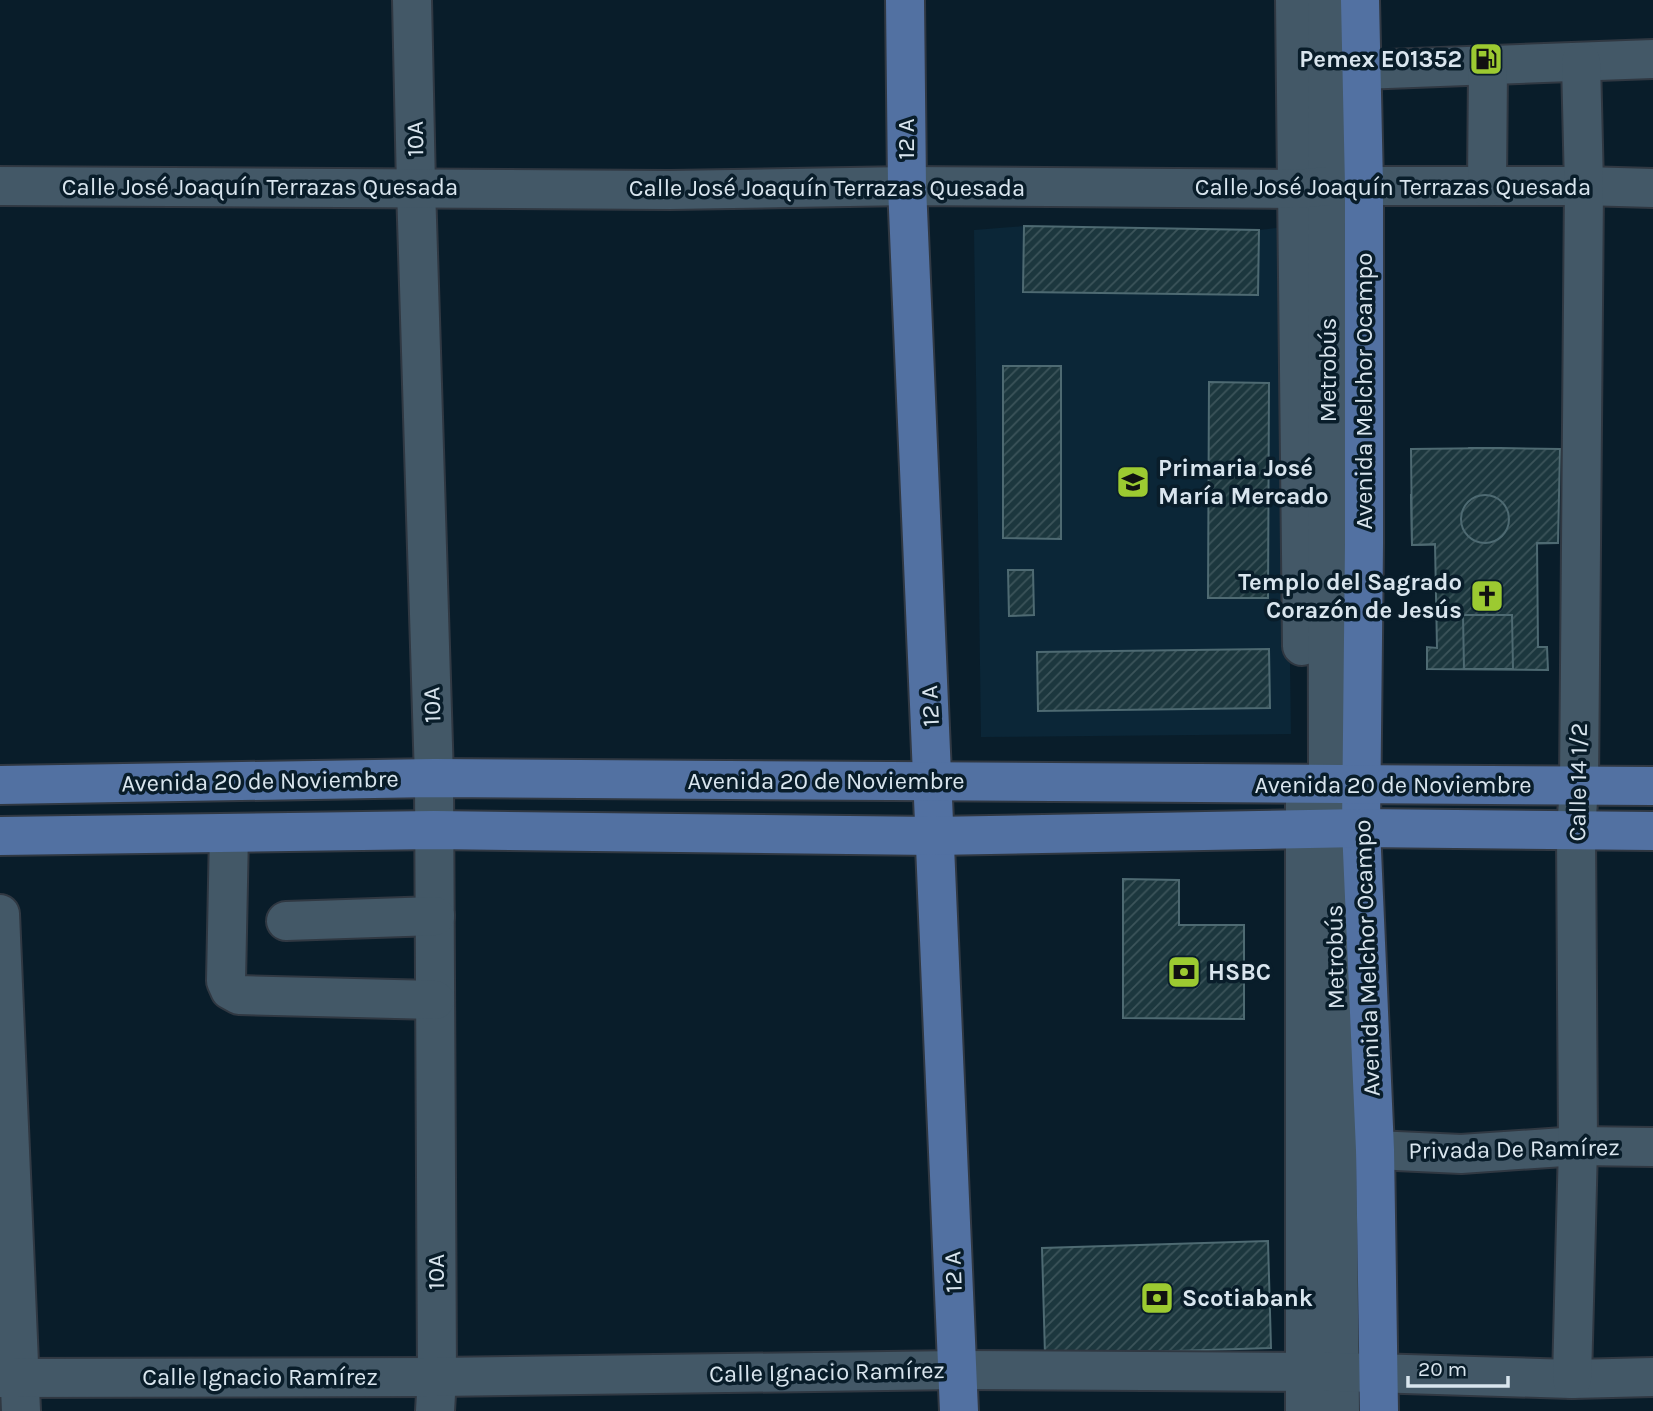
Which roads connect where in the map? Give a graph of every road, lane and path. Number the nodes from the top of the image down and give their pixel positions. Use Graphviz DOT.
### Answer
graph roads {
  1 [pos="412,0"];
  2 [pos="905,0"];
  3 [pos="1295,0"];
  4 [pos="1327,0"];
  5 [pos="1360,0"];
  6 [pos="1653,59"];
  7 [pos="1581,62"];
  8 [pos="1488,67"];
  9 [pos="1361,70"];
  10 [pos="0,186"];
  11 [pos="907,186"];
  12 [pos="1487,186"];
  13 [pos="1584,186"];
  14 [pos="416,187"];
  15 [pos="1329,187"];
  16 [pos="1653,188"];
  17 [pos="434,778"];
  18 [pos="934,781"];
  19 [pos="0,785"];
  20 [pos="1331,785"];
  21 [pos="1579,786"];
  22 [pos="1653,786"];
  23 [pos="1334,829"];
  24 [pos="435,830"];
  25 [pos="1576,831"];
  26 [pos="1653,831"];
  27 [pos="229,833"];
  28 [pos="0,836"];
  29 [pos="934,836"];
  30 [pos="0,914"];
  31 [pos="435,916"];
  32 [pos="286,921"];
  33 [pos="435,1000"];
  34 [pos="1578,1146"];
  35 [pos="1653,1147"];
  36 [pos="1375,1150"];
  37 [pos="958,1370"];
  38 [pos="1322,1372"];
  39 [pos="1653,1377"];
  40 [pos="1572,1379"];
  41 [pos="13,1389"];
  42 [pos="1379,1393"];
  43 [pos="436,1394"];
  44 [pos="959,1411"];
  45 [pos="1305,1411"];
  46 [pos="1339,1411"];
  1 -- 14 [label="street, 10A"];
  2 -- 11 [label="main road, 12 A"];
  3 -- 15 [label="street, Avenida Melchor Ocampo"];
  4 -- 15 [label="street"];
  5 -- 9 [label="main road, Avenida Melchor Ocampo"];
  6 -- 7 [label="street"];
  7 -- 8 [label="street"];
  7 -- 13 [label="street, Calle 14 1/2"];
  8 -- 9 [label="street"];
  8 -- 12 [label="street"];
  9 -- 15 [label="main road, Avenida Melchor Ocampo"];
  10 -- 14 [label="street, Calle José Joaquín Terrazas Quesada"];
  11 -- 14 [label="street, Calle José Joaquín Terrazas Quesada"];
  11 -- 15 [label="street, Calle José Joaquín Terrazas Quesada"];
  11 -- 18 [label="main road, 12 A"];
  12 -- 13 [label="street, Calle José Joaquín Terrazas Quesada"];
  12 -- 15 [label="street, Calle José Joaquín Terrazas Quesada"];
  13 -- 16 [label="street, Calle José Joaquín Terrazas Quesada"];
  13 -- 21 [label="street, Calle 14 1/2"];
  14 -- 17 [label="street, 10A"];
  15 -- 20 [label="street, Avenida Melchor Ocampo"];
  15 -- 20 [label="main road, Avenida Melchor Ocampo"];
  17 -- 18 [label="main road, Avenida 20 de Noviembre"];
  17 -- 19 [label="main road, Avenida 20 de Noviembre"];
  17 -- 24 [label="street, 10A"];
  18 -- 20 [label="main road, Avenida 20 de Noviembre"];
  18 -- 29 [label="main road, 12 A"];
  20 -- 21 [label="main road, Avenida 20 de Noviembre"];
  20 -- 23 [label="main road, Avenida Melchor Ocampo"];
  20 -- 23 [label="street, Avenida Melchor Ocampo"];
  21 -- 22 [label="main road, Avenida 20 de Noviembre"];
  21 -- 25 [label="street, Calle 14 1/2"];
  23 -- 25 [label="main road, Avenida 20 de Noviembre"];
  23 -- 29 [label="main road, Avenida 20 de Noviembre"];
  23 -- 36 [label="main road, Avenida Melchor Ocampo"];
  23 -- 38 [label="street, Avenida Melchor Ocampo"];
  24 -- 27 [label="main road, Avenida 20 de Noviembre"];
  24 -- 29 [label="main road, Avenida 20 de Noviembre"];
  24 -- 31 [label="street, 10A"];
  25 -- 26 [label="main road, Avenida 20 de Noviembre"];
  25 -- 34 [label="street, Calle 14 1/2"];
  27 -- 28 [label="main road, Avenida 20 de Noviembre"];
  27 -- 33 [label="street"];
  29 -- 37 [label="main road, 12 A"];
  30 -- 41 [label="street"];
  31 -- 32 [label="street"];
  31 -- 33 [label="street, 10A"];
  33 -- 43 [label="street, 10A"];
  34 -- 35 [label="street, Privada De Ramírez"];
  34 -- 36 [label="street, Privada De Ramírez"];
  34 -- 40 [label="street, Calle 14 1/2"];
  36 -- 42 [label="main road, Avenida Melchor Ocampo"];
  37 -- 38 [label="street, Calle Ignacio Ramírez"];
  37 -- 43 [label="street, Calle Ignacio Ramírez"];
  37 -- 44 [label="main road, 12 A"];
  38 -- 42 [label="street, Calle Ignacio Ramírez"];
  38 -- 45 [label="street, Avenida Melchor Ocampo"];
  38 -- 46 [label="street"];
  39 -- 40 [label="street, Calle Ignacio Ramírez"];
  40 -- 42 [label="street, Calle Ignacio Ramírez"];
  41 -- 43 [label="street, Calle Ignacio Ramírez"];
}
